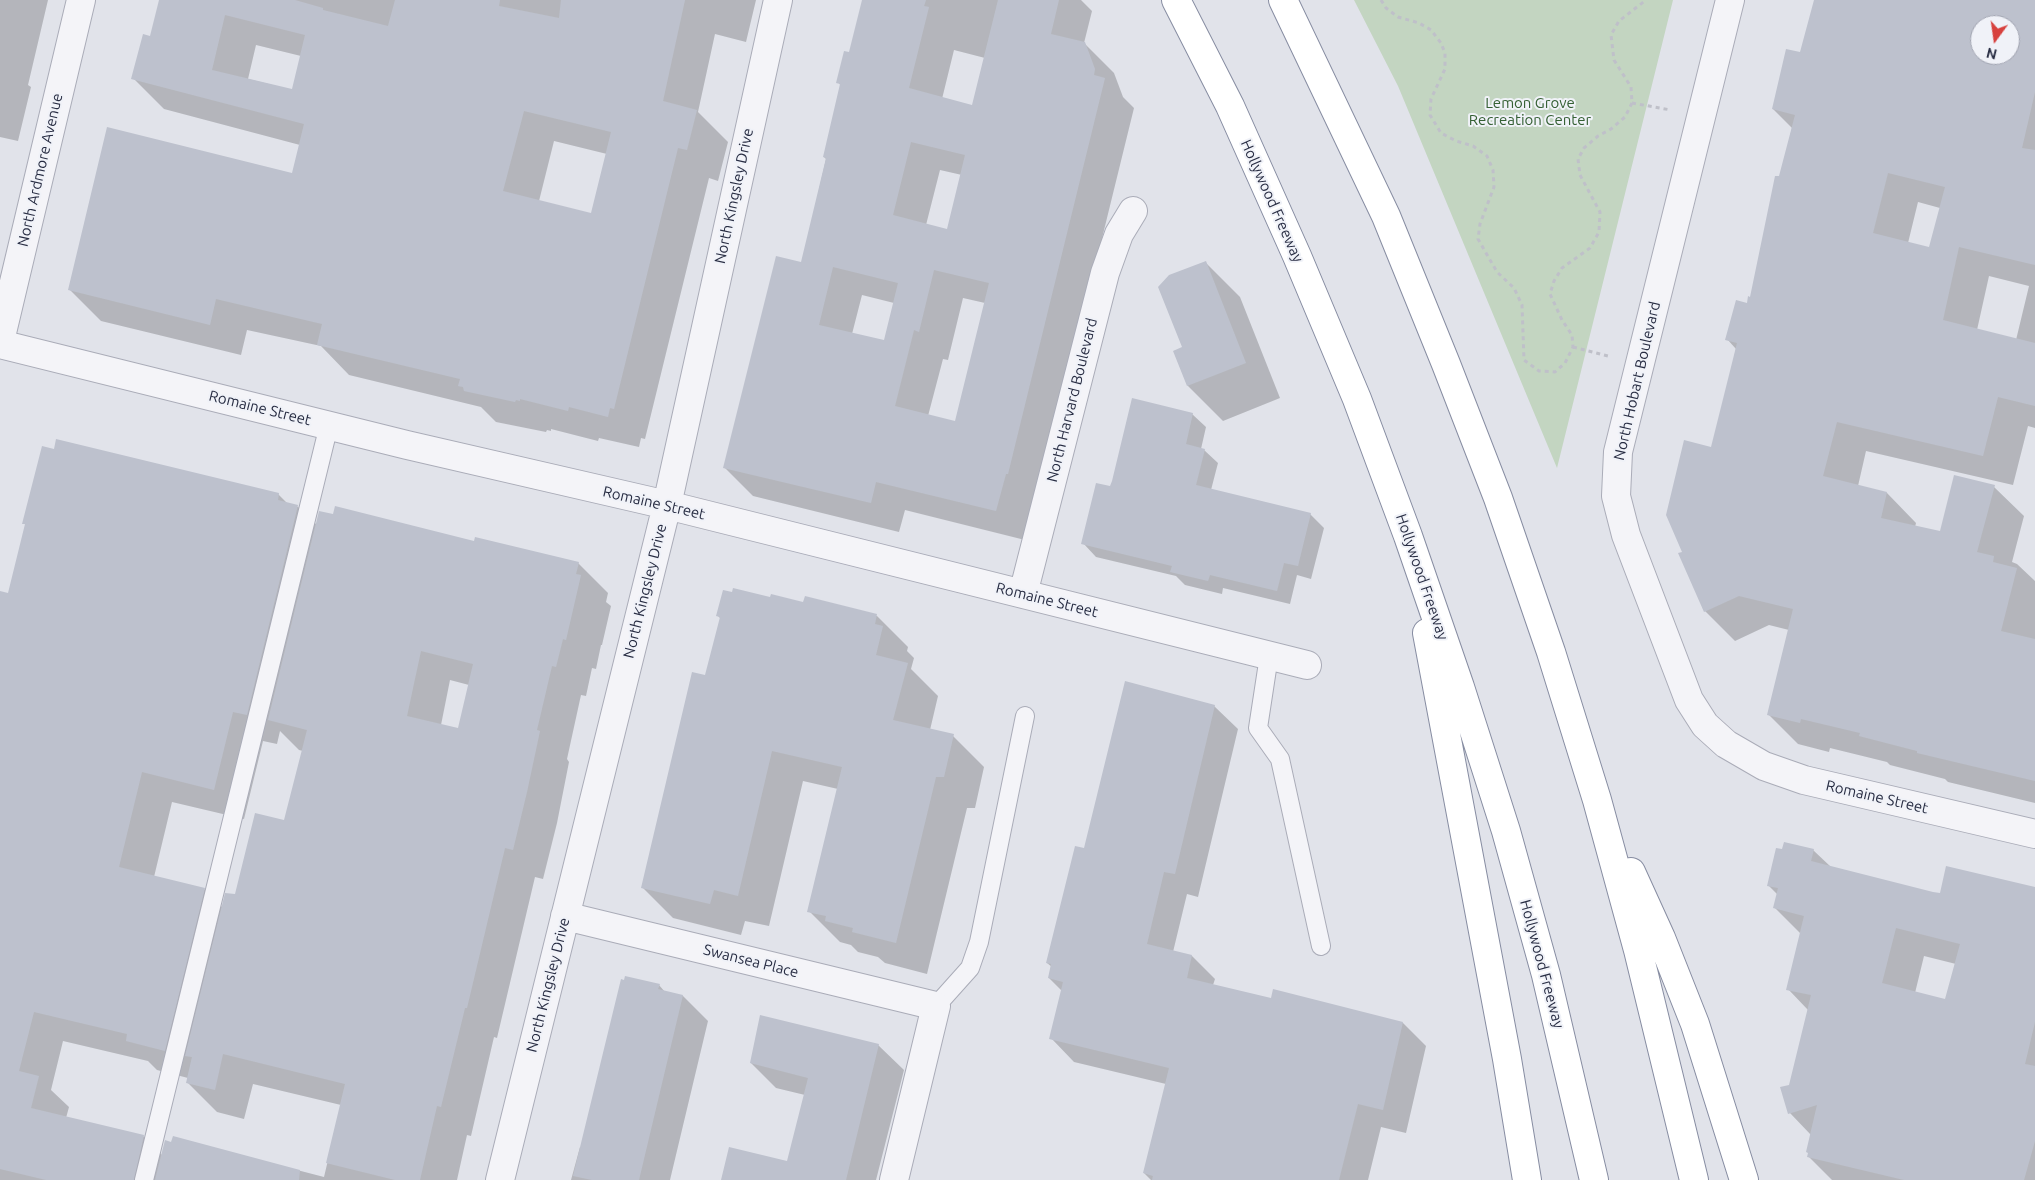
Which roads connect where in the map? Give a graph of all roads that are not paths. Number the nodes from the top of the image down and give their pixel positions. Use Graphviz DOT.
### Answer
graph roads {
  1 [pos="81,0"];
  2 [pos="778,0"];
  3 [pos="1176,0"];
  4 [pos="1283,0"];
  5 [pos="1730,0"];
  6 [pos="1133,211"];
  7 [pos="0,342"];
  8 [pos="329,425"];
  9 [pos="667,505"];
  10 [pos="1408,536"];
  11 [pos="1023,594"];
  12 [pos="1269,656"];
  13 [pos="1307,665"];
  14 [pos="1025,716"];
  15 [pos="1726,744"];
  16 [pos="1597,800"];
  17 [pos="2035,834"];
  18 [pos="565,916"];
  19 [pos="1321,946"];
  20 [pos="936,1006"];
  21 [pos="144,1180"];
  22 [pos="500,1180"];
  23 [pos="894,1180"];
  24 [pos="1527,1180"];
  25 [pos="1594,1180"];
  26 [pos="1694,1180"];
  27 [pos="1744,1180"];
  1 -- 7 [label="street, North Ardmore Avenue"];
  2 -- 9 [label="street, North Kingsley Drive"];
  3 -- 10 [label="highway, Hollywood Freeway"];
  4 -- 16 [label="highway"];
  5 -- 15 [label="street, North Hobart Boulevard"];
  6 -- 11 [label="street, North Harvard Boulevard"];
  7 -- 8 [label="street, Romaine Street"];
  8 -- 9 [label="street, Romaine Street"];
  8 -- 21 [label="lane"];
  9 -- 11 [label="street, Romaine Street"];
  9 -- 18 [label="street, North Kingsley Drive"];
  10 -- 24 [label="highway"];
  10 -- 25 [label="highway, Hollywood Freeway"];
  11 -- 12 [label="street, Romaine Street"];
  12 -- 13 [label="street, Romaine Street"];
  12 -- 19 [label="lane"];
  14 -- 20 [label="lane"];
  15 -- 17 [label="street, Romaine Street"];
  16 -- 26 [label="highway"];
  16 -- 27 [label="highway"];
  18 -- 20 [label="street, Swansea Place"];
  18 -- 22 [label="street, North Kingsley Drive"];
  20 -- 23 [label="street"];
}
